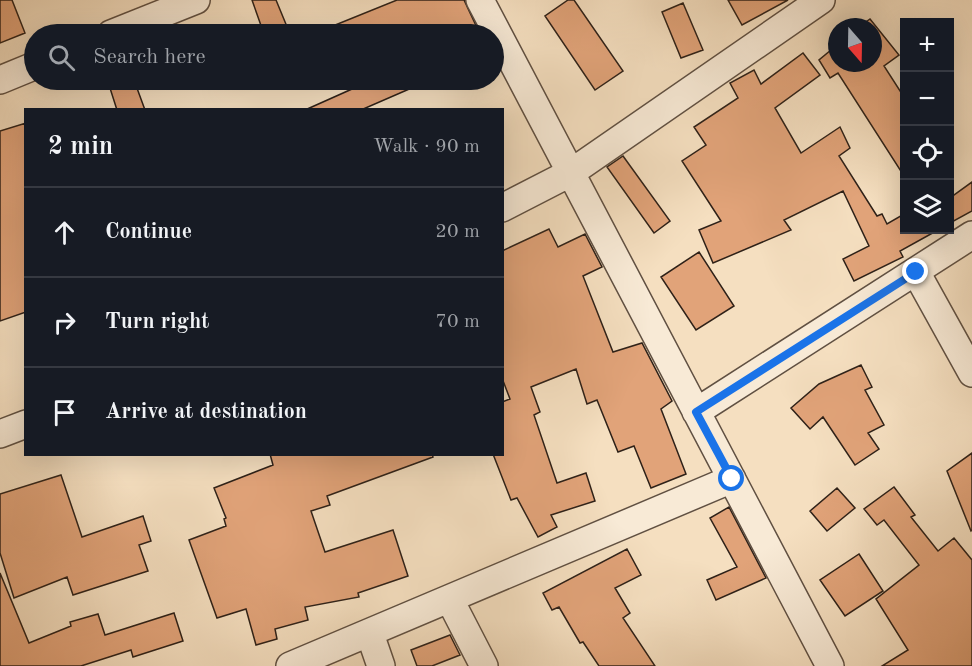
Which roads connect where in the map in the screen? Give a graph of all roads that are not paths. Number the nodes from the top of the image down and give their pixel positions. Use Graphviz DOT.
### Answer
graph roads {
  1 [pos="196,0"];
  2 [pos="480,0"];
  3 [pos="821,0"];
  4 [pos="136,24"];
  5 [pos="493,24"];
  6 [pos="504,45"];
  7 [pos="24,70"];
  8 [pos="0,80"];
  9 [pos="572,172"];
  10 [pos="504,207"];
  11 [pos="972,235"];
  12 [pos="916,272"];
  13 [pos="972,372"];
  14 [pos="696,412"];
  15 [pos="24,425"];
  16 [pos="0,434"];
  17 [pos="732,479"];
  18 [pos="450,600"];
  19 [pos="370,634"];
  20 [pos="290,666"];
  21 [pos="381,666"];
  22 [pos="484,666"];
  23 [pos="830,666"];
  1 -- 4 [label="street"];
  2 -- 5 [label="street"];
  3 -- 9 [label="street"];
  6 -- 9 [label="street"];
  7 -- 8 [label="street"];
  9 -- 10 [label="street"];
  9 -- 14 [label="street"];
  11 -- 12 [label="street"];
  12 -- 13 [label="street"];
  12 -- 14 [label="street"];
  14 -- 17 [label="street"];
  15 -- 16 [label="street"];
  17 -- 18 [label="street"];
  17 -- 23 [label="street"];
  18 -- 19 [label="street"];
  18 -- 22 [label="street"];
  19 -- 20 [label="street"];
  19 -- 21 [label="street"];
}
